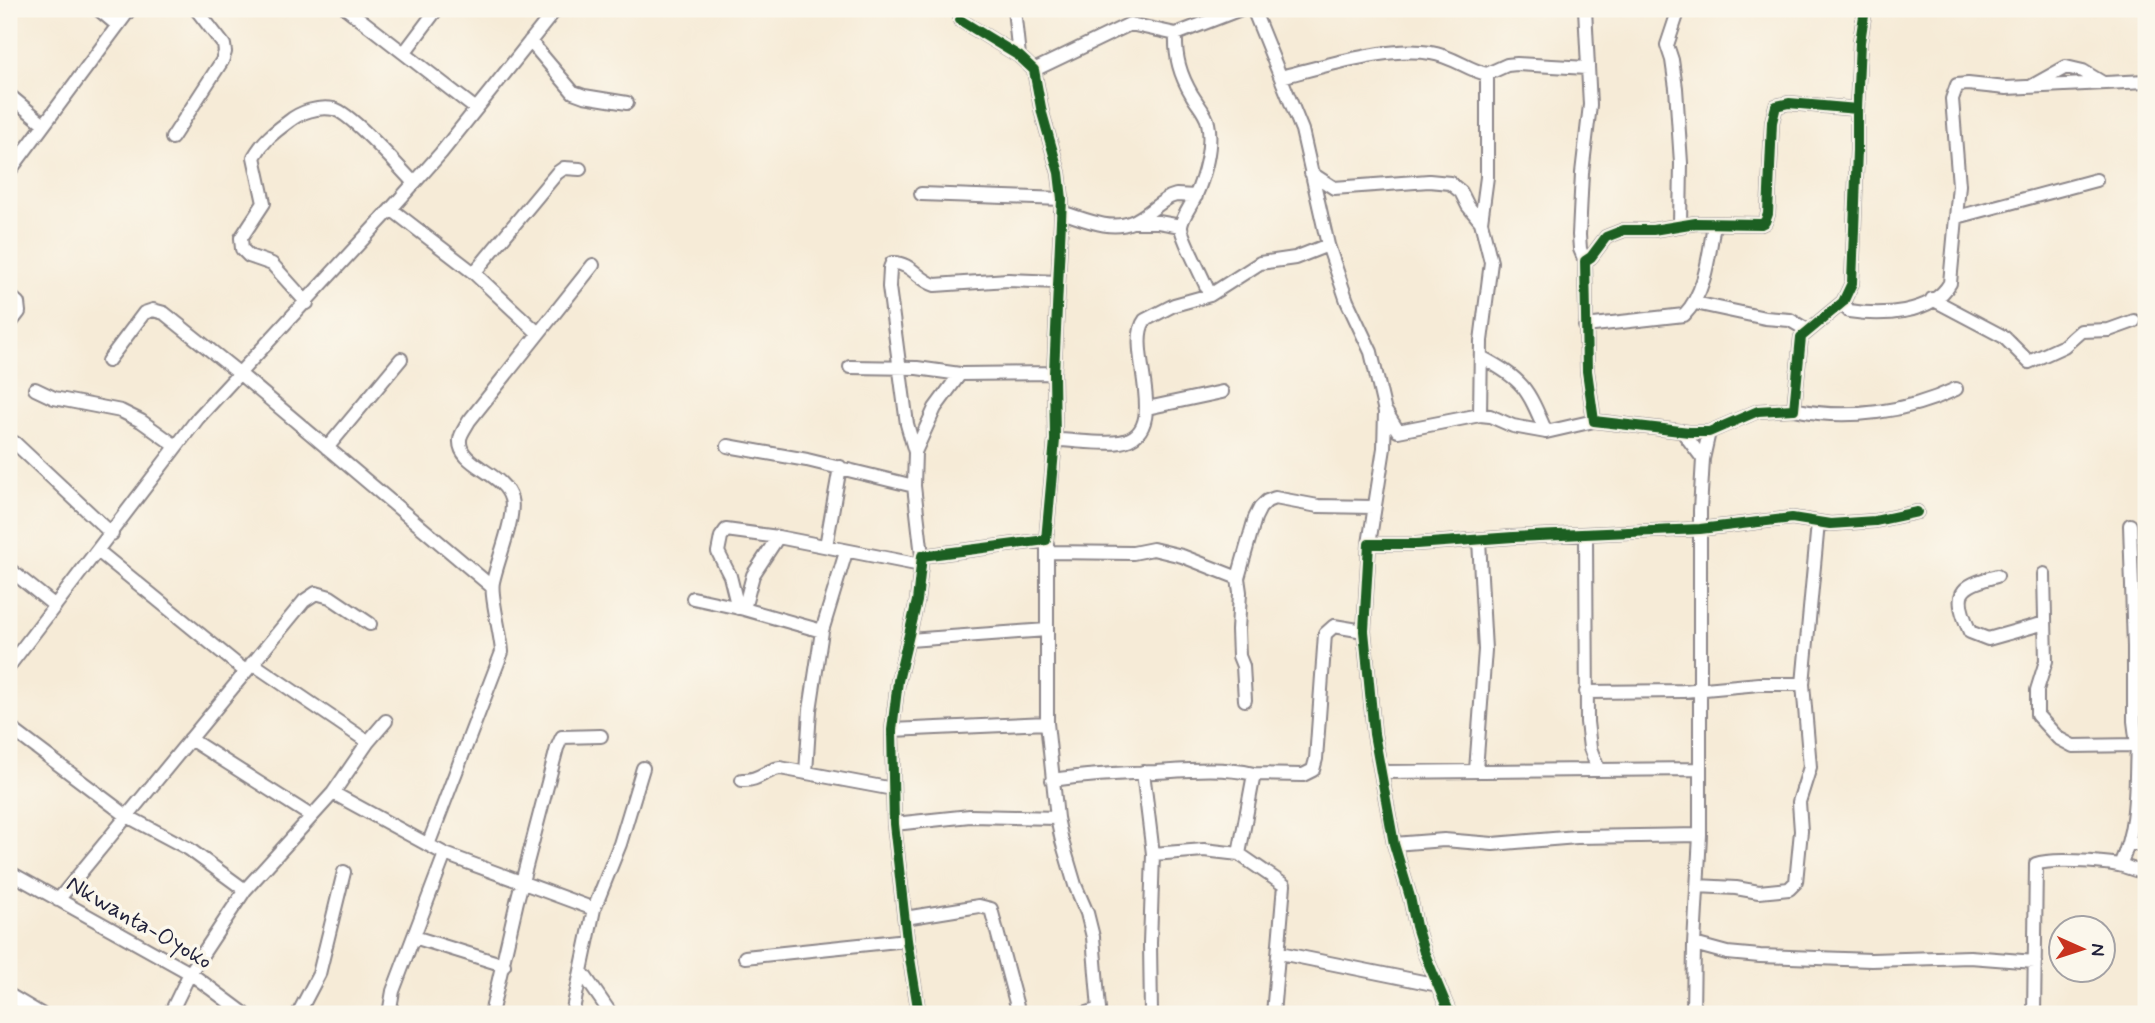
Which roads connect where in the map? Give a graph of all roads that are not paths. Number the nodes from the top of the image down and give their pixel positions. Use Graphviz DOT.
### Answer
graph roads {
  1 [pos="98,9"];
  2 [pos="130,9"];
  3 [pos="196,9"];
  4 [pos="347,9"];
  5 [pos="437,9"];
  6 [pos="555,9"];
  7 [pos="1014,9"];
  8 [pos="1241,9"];
  9 [pos="1253,9"];
  10 [pos="1585,9"];
  11 [pos="1679,9"];
  12 [pos="1865,9"];
  13 [pos="960,20"];
  14 [pos="116,24"];
  15 [pos="1176,34"];
  16 [pos="530,41"];
  17 [pos="404,53"];
  18 [pos="1019,55"];
  19 [pos="1587,68"];
  20 [pos="1034,70"];
  21 [pos="1487,74"];
  22 [pos="1281,77"];
  23 [pos="2146,81"];
  24 [pos="2103,83"];
  25 [pos="2032,86"];
  26 [pos="9,95"];
  27 [pos="626,103"];
  28 [pos="476,109"];
  29 [pos="1857,109"];
  30 [pos="44,124"];
  31 [pos="172,138"];
  32 [pos="580,169"];
  33 [pos="9,172"];
  34 [pos="1311,173"];
  35 [pos="2096,180"];
  36 [pos="414,183"];
  37 [pos="1334,188"];
  38 [pos="921,194"];
  39 [pos="1196,196"];
  40 [pos="1061,205"];
  41 [pos="1318,208"];
  42 [pos="391,209"];
  43 [pos="1957,217"];
  44 [pos="1133,222"];
  45 [pos="1481,222"];
  46 [pos="1680,224"];
  47 [pos="1714,224"];
  48 [pos="1181,226"];
  49 [pos="1328,245"];
  50 [pos="1585,261"];
  51 [pos="593,265"];
  52 [pos="474,273"];
  53 [pos="1058,282"];
  54 [pos="9,295"];
  55 [pos="1210,295"];
  56 [pos="1932,299"];
  57 [pos="1843,302"];
  58 [pos="307,303"];
  59 [pos="1695,303"];
  60 [pos="2134,321"];
  61 [pos="9,325"];
  62 [pos="1585,326"];
  63 [pos="1807,330"];
  64 [pos="538,334"];
  65 [pos="1481,357"];
  66 [pos="401,359"];
  67 [pos="108,361"];
  68 [pos="850,367"];
  69 [pos="900,368"];
  70 [pos="1054,373"];
  71 [pos="240,374"];
  72 [pos="960,374"];
  73 [pos="35,389"];
  74 [pos="1955,389"];
  75 [pos="1222,393"];
  76 [pos="1147,408"];
  77 [pos="1794,409"];
  78 [pos="1385,412"];
  79 [pos="1480,415"];
  80 [pos="1594,421"];
  81 [pos="1682,431"];
  82 [pos="1398,432"];
  83 [pos="1546,432"];
  84 [pos="1709,432"];
  85 [pos="1055,440"];
  86 [pos="15,443"];
  87 [pos="176,446"];
  88 [pos="728,446"];
  89 [pos="327,448"];
  90 [pos="1384,448"];
  91 [pos="915,452"];
  92 [pos="1703,459"];
  93 [pos="840,467"];
  94 [pos="914,486"];
  95 [pos="1374,507"];
  96 [pos="1917,512"];
  97 [pos="1818,523"];
  98 [pos="2130,525"];
  99 [pos="1700,529"];
  100 [pos="111,534"];
  101 [pos="1586,534"];
  102 [pos="778,537"];
  103 [pos="1479,540"];
  104 [pos="1369,544"];
  105 [pos="1047,546"];
  106 [pos="826,547"];
  107 [pos="98,551"];
  108 [pos="846,552"];
  109 [pos="921,561"];
  110 [pos="9,569"];
  111 [pos="2044,575"];
  112 [pos="1997,576"];
  113 [pos="1238,579"];
  114 [pos="492,587"];
  115 [pos="693,598"];
  116 [pos="55,606"];
  117 [pos="741,608"];
  118 [pos="2045,623"];
  119 [pos="370,624"];
  120 [pos="1047,630"];
  121 [pos="822,631"];
  122 [pos="1364,631"];
  123 [pos="909,640"];
  124 [pos="9,666"];
  125 [pos="249,667"];
  126 [pos="1803,684"];
  127 [pos="1698,691"];
  128 [pos="1586,692"];
  129 [pos="1245,700"];
  130 [pos="2140,701"];
  131 [pos="386,721"];
  132 [pos="1047,723"];
  133 [pos="9,727"];
  134 [pos="892,730"];
  135 [pos="601,736"];
  136 [pos="190,739"];
  137 [pos="368,743"];
  138 [pos="2137,745"];
  139 [pos="643,768"];
  140 [pos="1598,769"];
  141 [pos="1699,769"];
  142 [pos="1476,770"];
  143 [pos="1143,772"];
  144 [pos="1381,772"];
  145 [pos="806,773"];
  146 [pos="1254,774"];
  147 [pos="742,780"];
  148 [pos="1052,780"];
  149 [pos="893,789"];
  150 [pos="333,793"];
  151 [pos="127,816"];
  152 [pos="311,817"];
  153 [pos="1057,818"];
  154 [pos="894,824"];
  155 [pos="1700,835"];
  156 [pos="1394,844"];
  157 [pos="2129,844"];
  158 [pos="2146,844"];
  159 [pos="428,845"];
  160 [pos="1153,853"];
  161 [pos="1239,853"];
  162 [pos="445,854"];
  163 [pos="2120,865"];
  164 [pos="9,872"];
  165 [pos="344,872"];
  166 [pos="2146,872"];
  167 [pos="522,882"];
  168 [pos="1697,886"];
  169 [pos="245,890"];
  170 [pos="58,900"];
  171 [pos="594,909"];
  172 [pos="905,918"];
  173 [pos="414,937"];
  174 [pos="906,940"];
  175 [pos="1694,944"];
  176 [pos="1280,953"];
  177 [pos="745,957"];
  178 [pos="2035,962"];
  179 [pos="504,965"];
  180 [pos="582,972"];
  181 [pos="190,973"];
  182 [pos="1438,985"];
  183 [pos="9,995"];
  184 [pos="1099,1012"];
  185 [pos="41,1014"];
  186 [pos="170,1014"];
  187 [pos="245,1014"];
  188 [pos="298,1014"];
  189 [pos="389,1014"];
  190 [pos="491,1014"];
  191 [pos="572,1014"];
  192 [pos="611,1014"];
  193 [pos="919,1014"];
  194 [pos="1019,1014"];
  195 [pos="1084,1014"];
  196 [pos="1151,1014"];
  197 [pos="1273,1014"];
  198 [pos="1450,1014"];
  199 [pos="1693,1014"];
  200 [pos="2021,1014"];
  201 [pos="2034,1014"];
  1 -- 14 [label="street"];
  2 -- 14 [label="street"];
  3 -- 31 [label="street"];
  4 -- 17 [label="street"];
  5 -- 17 [label="street"];
  6 -- 16 [label="street"];
  7 -- 18 [label="street"];
  8 -- 15 [label="street"];
  9 -- 22 [label="street"];
  10 -- 19 [label="street"];
  11 -- 46 [label="street"];
  12 -- 29 [label="street"];
  13 -- 18 [label="street"];
  14 -- 30 [label="street"];
  15 -- 20 [label="street"];
  15 -- 39 [label="street"];
  16 -- 27 [label="street"];
  16 -- 28 [label="street"];
  17 -- 28 [label="street"];
  18 -- 20 [label="street"];
  19 -- 21 [label="street"];
  19 -- 50 [label="street"];
  20 -- 40 [label="street"];
  21 -- 22 [label="street"];
  21 -- 45 [label="street"];
  22 -- 34 [label="street"];
  23 -- 24 [label="street"];
  24 -- 25 [label="street"];
  24 -- 25 [label="street"];
  25 -- 43 [label="street"];
  26 -- 30 [label="street"];
  28 -- 36 [label="street"];
  29 -- 47 [label="street"];
  29 -- 57 [label="street"];
  30 -- 33 [label="street"];
  32 -- 52 [label="street"];
  34 -- 37 [label="street"];
  34 -- 41 [label="street"];
  35 -- 43 [label="street"];
  36 -- 42 [label="street"];
  36 -- 58 [label="street"];
  37 -- 41 [label="street"];
  37 -- 45 [label="street"];
  38 -- 40 [label="street"];
  39 -- 44 [label="street"];
  39 -- 48 [label="street"];
  40 -- 44 [label="street"];
  40 -- 53 [label="street"];
  41 -- 49 [label="street"];
  42 -- 52 [label="street"];
  42 -- 58 [label="street"];
  43 -- 56 [label="street"];
  44 -- 48 [label="street"];
  45 -- 65 [label="street"];
  46 -- 47 [label="street"];
  46 -- 50 [label="street"];
  47 -- 59 [label="street"];
  48 -- 55 [label="street"];
  49 -- 55 [label="street"];
  49 -- 78 [label="street"];
  50 -- 62 [label="street"];
  51 -- 64 [label="street"];
  52 -- 64 [label="street"];
  53 -- 69 [label="street"];
  53 -- 70 [label="street"];
  54 -- 61 [label="street"];
  55 -- 76 [label="street"];
  56 -- 57 [label="street"];
  56 -- 60 [label="street"];
  57 -- 63 [label="street"];
  58 -- 71 [label="street"];
  59 -- 62 [label="street"];
  59 -- 63 [label="street"];
  62 -- 80 [label="street"];
  63 -- 77 [label="street"];
  64 -- 114 [label="street"];
  65 -- 79 [label="street"];
  65 -- 83 [label="street"];
  66 -- 89 [label="street"];
  67 -- 71 [label="street"];
  68 -- 69 [label="street"];
  69 -- 72 [label="street"];
  69 -- 91 [label="street"];
  70 -- 72 [label="street"];
  70 -- 85 [label="street"];
  71 -- 87 [label="street"];
  71 -- 89 [label="street"];
  72 -- 91 [label="street"];
  73 -- 87 [label="street"];
  74 -- 77 [label="street"];
  75 -- 76 [label="street"];
  76 -- 85 [label="street"];
  77 -- 84 [label="street"];
  78 -- 82 [label="street"];
  78 -- 90 [label="street"];
  79 -- 82 [label="street"];
  79 -- 83 [label="street"];
  80 -- 81 [label="street"];
  80 -- 83 [label="street"];
  81 -- 84 [label="street"];
  81 -- 92 [label="street"];
  82 -- 90 [label="street"];
  84 -- 92 [label="street"];
  85 -- 105 [label="street"];
  86 -- 100 [label="street"];
  87 -- 100 [label="street"];
  88 -- 93 [label="street"];
  89 -- 114 [label="street"];
  90 -- 95 [label="street"];
  91 -- 94 [label="street"];
  92 -- 99 [label="street"];
  93 -- 94 [label="street"];
  93 -- 106 [label="street"];
  94 -- 109 [label="street"];
  95 -- 104 [label="street"];
  95 -- 113 [label="street"];
  96 -- 97 [label="street"];
  97 -- 99 [label="street"];
  97 -- 126 [label="street"];
  98 -- 130 [label="street"];
  99 -- 101 [label="street"];
  99 -- 127 [label="street"];
  100 -- 107 [label="street"];
  101 -- 103 [label="street"];
  101 -- 128 [label="street"];
  102 -- 106 [label="street"];
  102 -- 117 [label="street"];
  102 -- 117 [label="street"];
  103 -- 104 [label="street"];
  103 -- 142 [label="street"];
  104 -- 122 [label="street"];
  105 -- 109 [label="street"];
  105 -- 113 [label="street"];
  105 -- 120 [label="street"];
  106 -- 108 [label="street"];
  107 -- 116 [label="street"];
  107 -- 125 [label="street"];
  108 -- 109 [label="street"];
  108 -- 121 [label="street"];
  109 -- 123 [label="street"];
  110 -- 116 [label="street"];
  111 -- 118 [label="street"];
  112 -- 118 [label="street"];
  113 -- 129 [label="street"];
  114 -- 159 [label="street"];
  115 -- 117 [label="street"];
  116 -- 124 [label="street"];
  117 -- 121 [label="street"];
  118 -- 138 [label="street"];
  119 -- 125 [label="street"];
  120 -- 123 [label="street"];
  120 -- 132 [label="street"];
  121 -- 145 [label="street"];
  122 -- 144 [label="street"];
  122 -- 146 [label="street"];
  123 -- 134 [label="street"];
  125 -- 136 [label="street"];
  125 -- 137 [label="street"];
  126 -- 127 [label="street"];
  126 -- 168 [label="street"];
  127 -- 128 [label="street"];
  127 -- 141 [label="street"];
  128 -- 140 [label="street"];
  130 -- 138 [label="street"];
  131 -- 137 [label="street"];
  132 -- 134 [label="street"];
  132 -- 148 [label="street"];
  133 -- 151 [label="street"];
  134 -- 149 [label="street"];
  135 -- 167 [label="street"];
  136 -- 151 [label="street"];
  136 -- 152 [label="street"];
  137 -- 150 [label="street"];
  138 -- 157 [label="street"];
  139 -- 171 [label="street"];
  140 -- 141 [label="street"];
  140 -- 142 [label="street"];
  141 -- 155 [label="street"];
  142 -- 144 [label="street"];
  143 -- 146 [label="street"];
  143 -- 148 [label="street"];
  143 -- 160 [label="street"];
  144 -- 156 [label="street"];
  145 -- 147 [label="street"];
  145 -- 149 [label="street"];
  146 -- 161 [label="street"];
  148 -- 153 [label="street"];
  149 -- 154 [label="street"];
  150 -- 152 [label="street"];
  150 -- 159 [label="street"];
  151 -- 169 [label="street"];
  151 -- 170 [label="street"];
  152 -- 169 [label="street"];
  153 -- 154 [label="street"];
  153 -- 184 [label="street"];
  154 -- 172 [label="street"];
  155 -- 156 [label="street"];
  155 -- 168 [label="street"];
  156 -- 182 [label="street"];
  157 -- 158 [label="street"];
  157 -- 163 [label="street"];
  159 -- 162 [label="street"];
  160 -- 161 [label="street"];
  160 -- 196 [label="street"];
  161 -- 176 [label="street"];
  162 -- 167 [label="street"];
  162 -- 173 [label="street"];
  163 -- 166 [label="street"];
  163 -- 178 [label="street"];
  164 -- 170 [label="street, Nkwanta-Oyoko"];
  165 -- 188 [label="street"];
  167 -- 171 [label="street"];
  167 -- 179 [label="street"];
  168 -- 175 [label="street"];
  169 -- 181 [label="street"];
  170 -- 181 [label="street, Nkwanta-Oyoko"];
  171 -- 180 [label="street"];
  172 -- 174 [label="street"];
  172 -- 194 [label="street"];
  173 -- 179 [label="street"];
  173 -- 189 [label="street"];
  174 -- 177 [label="street"];
  174 -- 193 [label="street"];
  175 -- 178 [label="street"];
  175 -- 199 [label="street"];
  176 -- 182 [label="street"];
  176 -- 197 [label="street"];
  178 -- 201 [label="street"];
  179 -- 190 [label="street"];
  180 -- 191 [label="street"];
  180 -- 192 [label="street"];
  181 -- 186 [label="street"];
  181 -- 187 [label="street, Nkwanta-Oyoko"];
  182 -- 198 [label="street"];
  183 -- 185 [label="street"];
  184 -- 195 [label="street"];
  200 -- 201 [label="street"];
}
